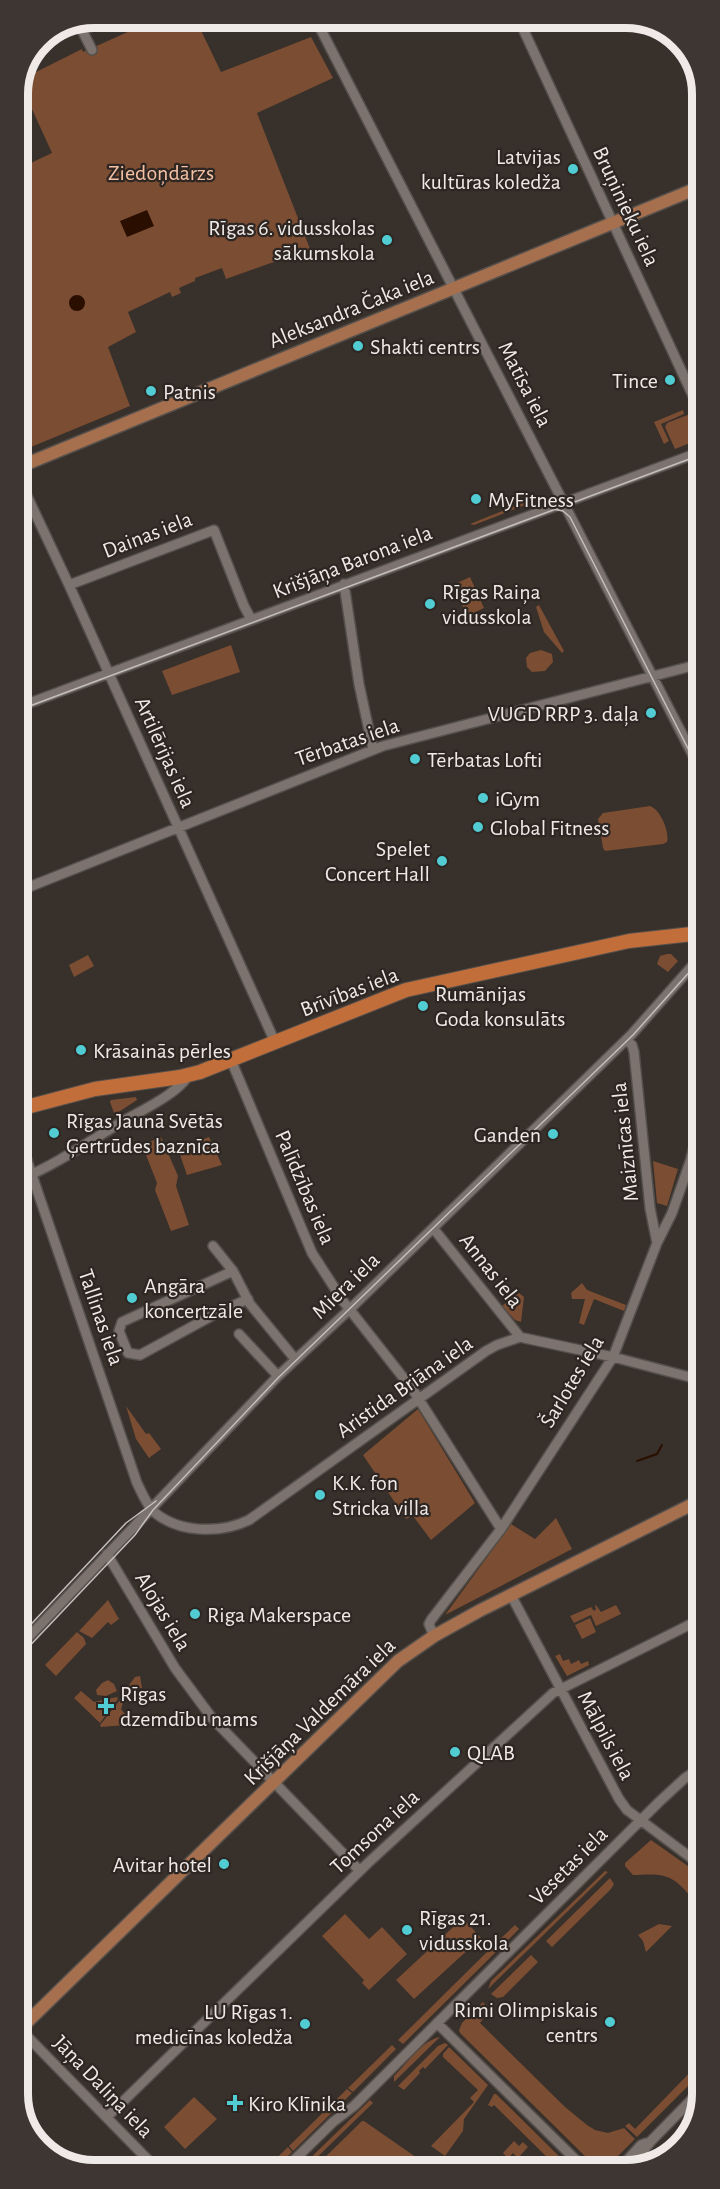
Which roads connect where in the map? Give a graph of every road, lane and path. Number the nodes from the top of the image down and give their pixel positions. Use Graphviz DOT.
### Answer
graph roads {
  1 [pos="320,28"];
  2 [pos="523,29"];
  3 [pos="83,30"];
  4 [pos="92,50"];
  5 [pos="692,191"];
  6 [pos="613,223"];
  7 [pos="455,288"];
  8 [pos="692,394"];
  9 [pos="692,455"];
  10 [pos="28,463"];
  11 [pos="28,498"];
  12 [pos="565,502"];
  13 [pos="344,584"];
  14 [pos="69,585"];
  15 [pos="251,619"];
  16 [pos="692,666"];
  17 [pos="108,674"];
  18 [pos="654,676"];
  19 [pos="28,704"];
  20 [pos="373,749"];
  21 [pos="692,753"];
  22 [pos="178,826"];
  23 [pos="28,887"];
  24 [pos="692,934"];
  25 [pos="692,965"];
  26 [pos="626,1040"];
  27 [pos="275,1042"];
  28 [pos="231,1060"];
  29 [pos="188,1076"];
  30 [pos="28,1107"];
  31 [pos="692,1154"];
  32 [pos="28,1161"];
  33 [pos="33,1174"];
  34 [pos="28,1176"];
  35 [pos="433,1228"];
  36 [pos="657,1243"];
  37 [pos="213,1246"];
  38 [pos="233,1271"];
  39 [pos="248,1299"];
  40 [pos="350,1309"];
  41 [pos="239,1334"];
  42 [pos="520,1337"];
  43 [pos="613,1357"];
  44 [pos="295,1359"];
  45 [pos="278,1376"];
  46 [pos="692,1378"];
  47 [pos="419,1400"];
  48 [pos="692,1504"];
  49 [pos="151,1508"];
  50 [pos="501,1529"];
  51 [pos="107,1554"];
  52 [pos="511,1595"];
  53 [pos="692,1623"];
  54 [pos="434,1636"];
  55 [pos="28,1638"];
  56 [pos="560,1689"];
  57 [pos="692,1773"];
  58 [pos="274,1783"];
  59 [pos="641,1820"];
  60 [pos="692,1858"];
  61 [pos="360,1871"];
  62 [pos="28,2021"];
  63 [pos="437,2023"];
  64 [pos="28,2037"];
  65 [pos="691,2100"];
  66 [pos="107,2117"];
  67 [pos="651,2141"];
  68 [pos="637,2159"];
  69 [pos="149,2160"];
  70 [pos="294,2160"];
  71 [pos="576,2160"];
  72 [pos="627,2160"];
  1 -- 7 [label="street, Matīsa iela"];
  2 -- 6 [label="street, Bruņinieku iela"];
  3 -- 4 [label="street"];
  5 -- 6 [label="main road, Aleksandra Čaka iela"];
  6 -- 7 [label="main road, Aleksandra Čaka iela"];
  6 -- 8 [label="street, Bruņinieku iela"];
  7 -- 10 [label="main road, Aleksandra Čaka iela"];
  7 -- 12 [label="street, Matīsa iela"];
  9 -- 12 [label="street, Krišjāņa Barona iela"];
  11 -- 14 [label="street, Artilērijas iela"];
  12 -- 13 [label="street, Krišjāņa Barona iela"];
  12 -- 18 [label="street, Matīsa iela"];
  13 -- 15 [label="street, Krišjāņa Barona iela"];
  13 -- 20 [label="street"];
  14 -- 15 [label="street, Dainas iela"];
  14 -- 17 [label="street, Artilērijas iela"];
  15 -- 17 [label="street, Krišjāņa Barona iela"];
  16 -- 18 [label="street, Tērbatas iela"];
  17 -- 19 [label="street, Krišjāņa Barona iela"];
  17 -- 22 [label="street, Artilērijas iela"];
  18 -- 20 [label="street, Tērbatas iela"];
  18 -- 21 [label="street, Matīsa iela"];
  20 -- 22 [label="street, Tērbatas iela"];
  22 -- 23 [label="street, Tērbatas iela"];
  22 -- 27 [label="street, Artilērijas iela"];
  24 -- 27 [label="highway, Brīvības iela"];
  25 -- 26 [label="street, Miera iela"];
  26 -- 35 [label="street, Miera iela"];
  26 -- 36 [label="street, Maiznīcas iela"];
  27 -- 28 [label="highway, Brīvības iela"];
  28 -- 29 [label="highway, Brīvības iela"];
  28 -- 40 [label="street, Palīdzības iela"];
  29 -- 30 [label="highway, Brīvības iela"];
  29 -- 33 [label="street"];
  31 -- 36 [label="street, Šarlotes iela"];
  32 -- 33 [label="street, Tallinas iela"];
  33 -- 34 [label="street"];
  33 -- 49 [label="street, Tallinas iela"];
  35 -- 40 [label="street, Miera iela"];
  35 -- 42 [label="street, Annas iela"];
  36 -- 43 [label="street, Šarlotes iela"];
  37 -- 38 [label="street"];
  38 -- 39 [label="street"];
  38 -- 39 [label="street"];
  39 -- 44 [label="street"];
  40 -- 44 [label="street, Miera iela"];
  40 -- 47 [label="street, Palīdzības iela"];
  41 -- 45 [label="street"];
  42 -- 43 [label="street"];
  42 -- 47 [label="street, Aristida Briāna iela"];
  43 -- 46 [label="street"];
  43 -- 50 [label="street, Šarlotes iela"];
  44 -- 45 [label="street, Miera iela"];
  45 -- 49 [label="street, Miera iela"];
  47 -- 49 [label="street, Aristida Briāna iela"];
  47 -- 50 [label="street, Palīdzības iela"];
  48 -- 52 [label="main road, Krišjāņa Valdemāra iela"];
  49 -- 51 [label="street, Miera iela"];
  50 -- 54 [label="street, Šarlotes iela"];
  51 -- 55 [label="street, Miera iela"];
  51 -- 58 [label="street, Alojas iela"];
  52 -- 54 [label="main road, Krišjāņa Valdemāra iela"];
  52 -- 56 [label="street, Mālpils iela"];
  53 -- 56 [label="street, Tomsona iela"];
  54 -- 58 [label="main road, Krišjāņa Valdemāra iela"];
  56 -- 59 [label="street, Mālpils iela"];
  56 -- 61 [label="street, Tomsona iela"];
  57 -- 59 [label="street, Vesetas iela"];
  58 -- 61 [label="street, Alojas iela"];
  58 -- 62 [label="main road, Krišjāņa Valdemāra iela"];
  59 -- 60 [label="street, Mālpils iela"];
  59 -- 63 [label="street, Vesetas iela"];
  61 -- 66 [label="street, Tomsona iela"];
  63 -- 70 [label="street, Vesetas iela"];
  63 -- 71 [label="street"];
  64 -- 66 [label="street, Jāņa Daliņa iela"];
  65 -- 67 [label="street"];
  66 -- 69 [label="street, Jāņa Daliņa iela"];
  67 -- 68 [label="street"];
  67 -- 72 [label="street"];
}
